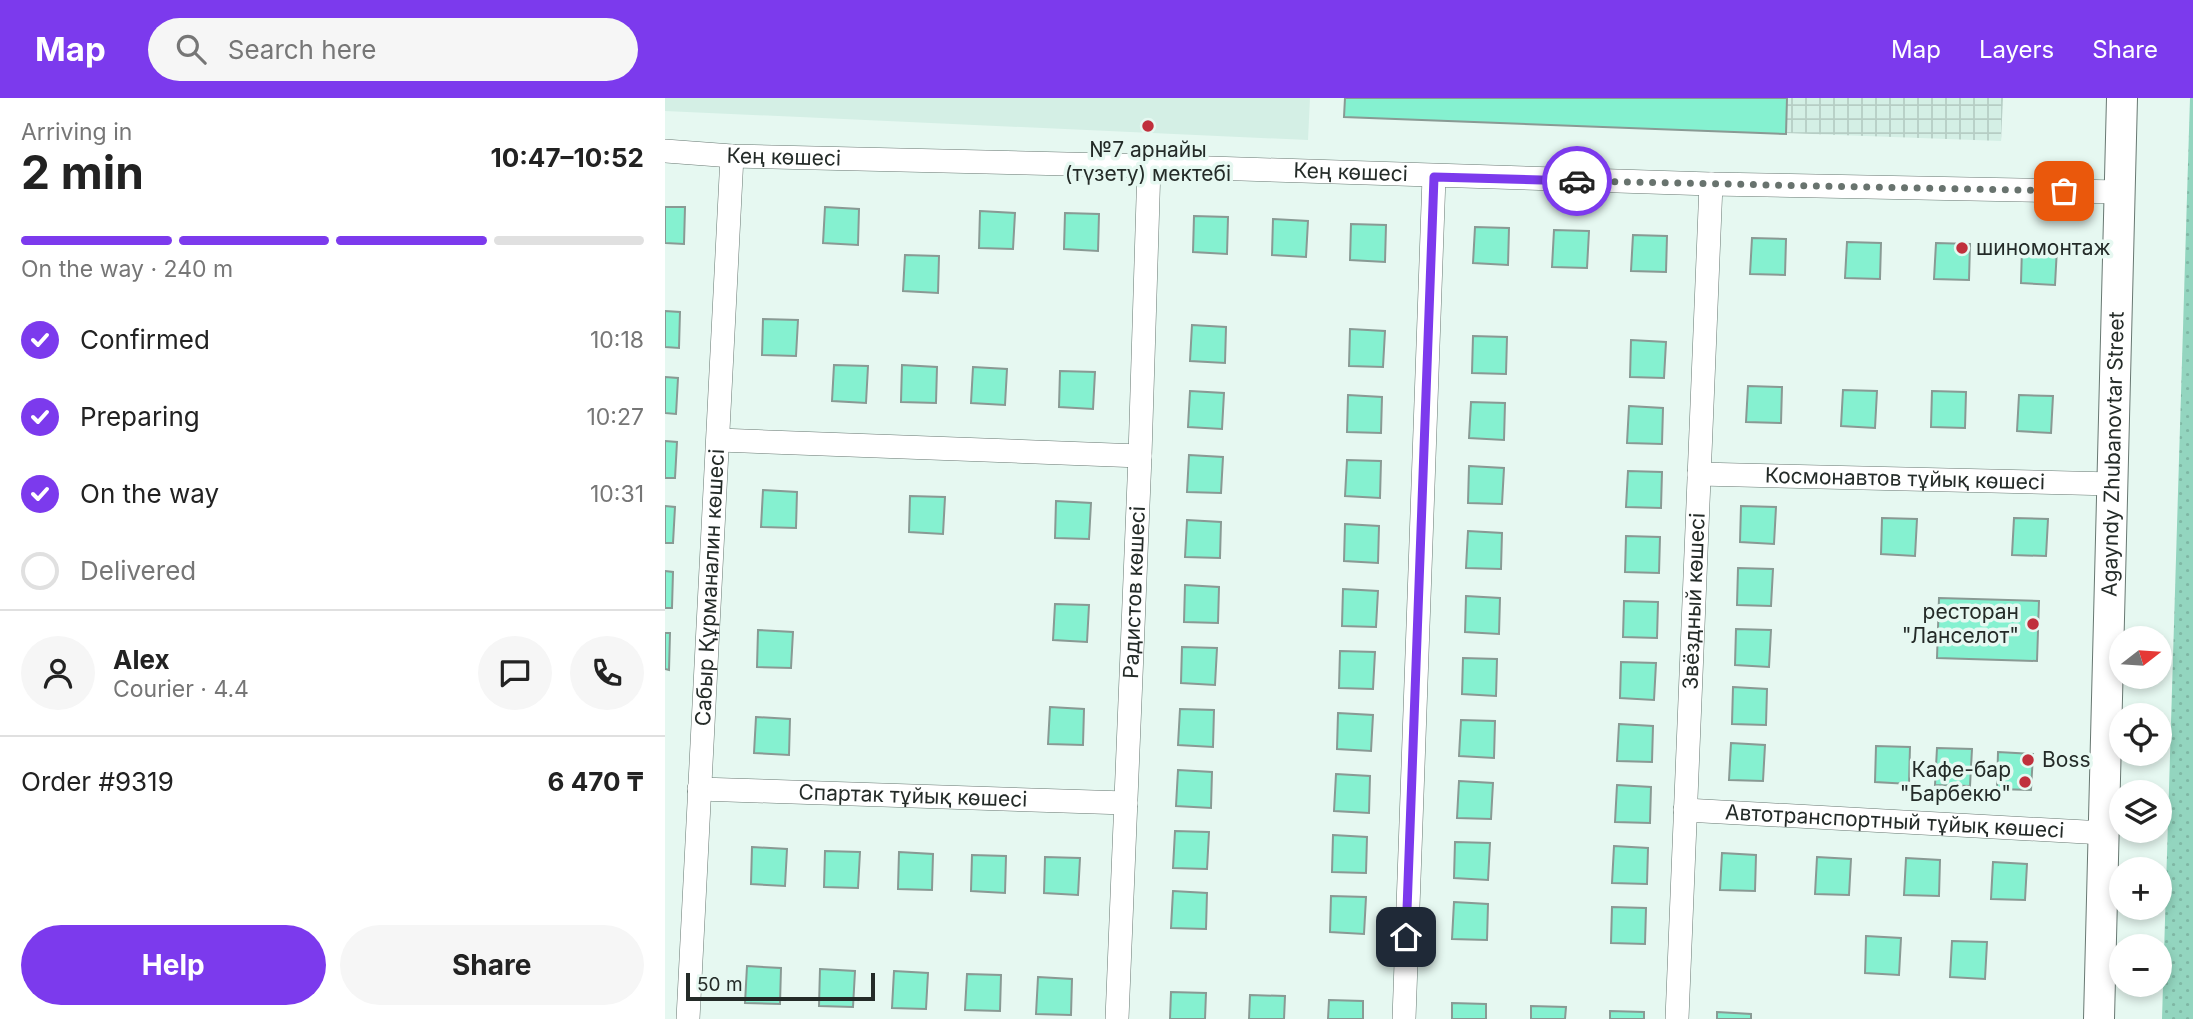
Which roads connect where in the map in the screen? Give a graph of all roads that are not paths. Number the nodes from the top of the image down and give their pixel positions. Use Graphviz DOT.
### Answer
graph roads {
  1 [pos="2122,98"];
  2 [pos="665,151"];
  3 [pos="732,156"];
  4 [pos="1149,166"];
  5 [pos="1434,177"];
  6 [pos="1711,184"];
  7 [pos="2120,192"];
  8 [pos="719,440"];
  9 [pos="1140,456"];
  10 [pos="1699,474"];
  11 [pos="2113,484"];
  12 [pos="699,789"];
  13 [pos="1126,803"];
  14 [pos="1685,810"];
  15 [pos="2104,833"];
  16 [pos="688,1019"];
  17 [pos="1117,1019"];
  18 [pos="1403,1019"];
  19 [pos="1677,1019"];
  20 [pos="2099,1019"];
  1 -- 7 [label="street, Agayndy Zhubanovtar Street"];
  2 -- 3 [label="street, Кең көшесі"];
  3 -- 4 [label="street, Кең көшесі"];
  3 -- 8 [label="street, Сабыр Құрманалин көшесі"];
  4 -- 5 [label="street, Кең көшесі"];
  4 -- 9 [label="street, Радистов көшесі"];
  5 -- 6 [label="street, Кең көшесі"];
  5 -- 18 [label="street"];
  6 -- 7 [label="street, Кең көшесі"];
  6 -- 10 [label="street, Звёздный көшесі"];
  7 -- 11 [label="street, Agayndy Zhubanovtar Street"];
  8 -- 9 [label="street"];
  8 -- 12 [label="street, Сабыр Құрманалин көшесі"];
  9 -- 13 [label="street, Радистов көшесі"];
  10 -- 11 [label="street, Космонавтов тұйық көшесі"];
  10 -- 14 [label="street, Звёздный көшесі"];
  11 -- 15 [label="street, Agayndy Zhubanovtar Street"];
  12 -- 13 [label="street, Спартак тұйық көшесі"];
  12 -- 16 [label="street, Сабыр Құрманалин көшесі"];
  13 -- 17 [label="street, Радистов көшесі"];
  14 -- 15 [label="street, Автотранспортный тұйық көшесі"];
  14 -- 19 [label="street, Звёздный көшесі"];
  15 -- 20 [label="street, Agayndy Zhubanovtar Street"];
}
